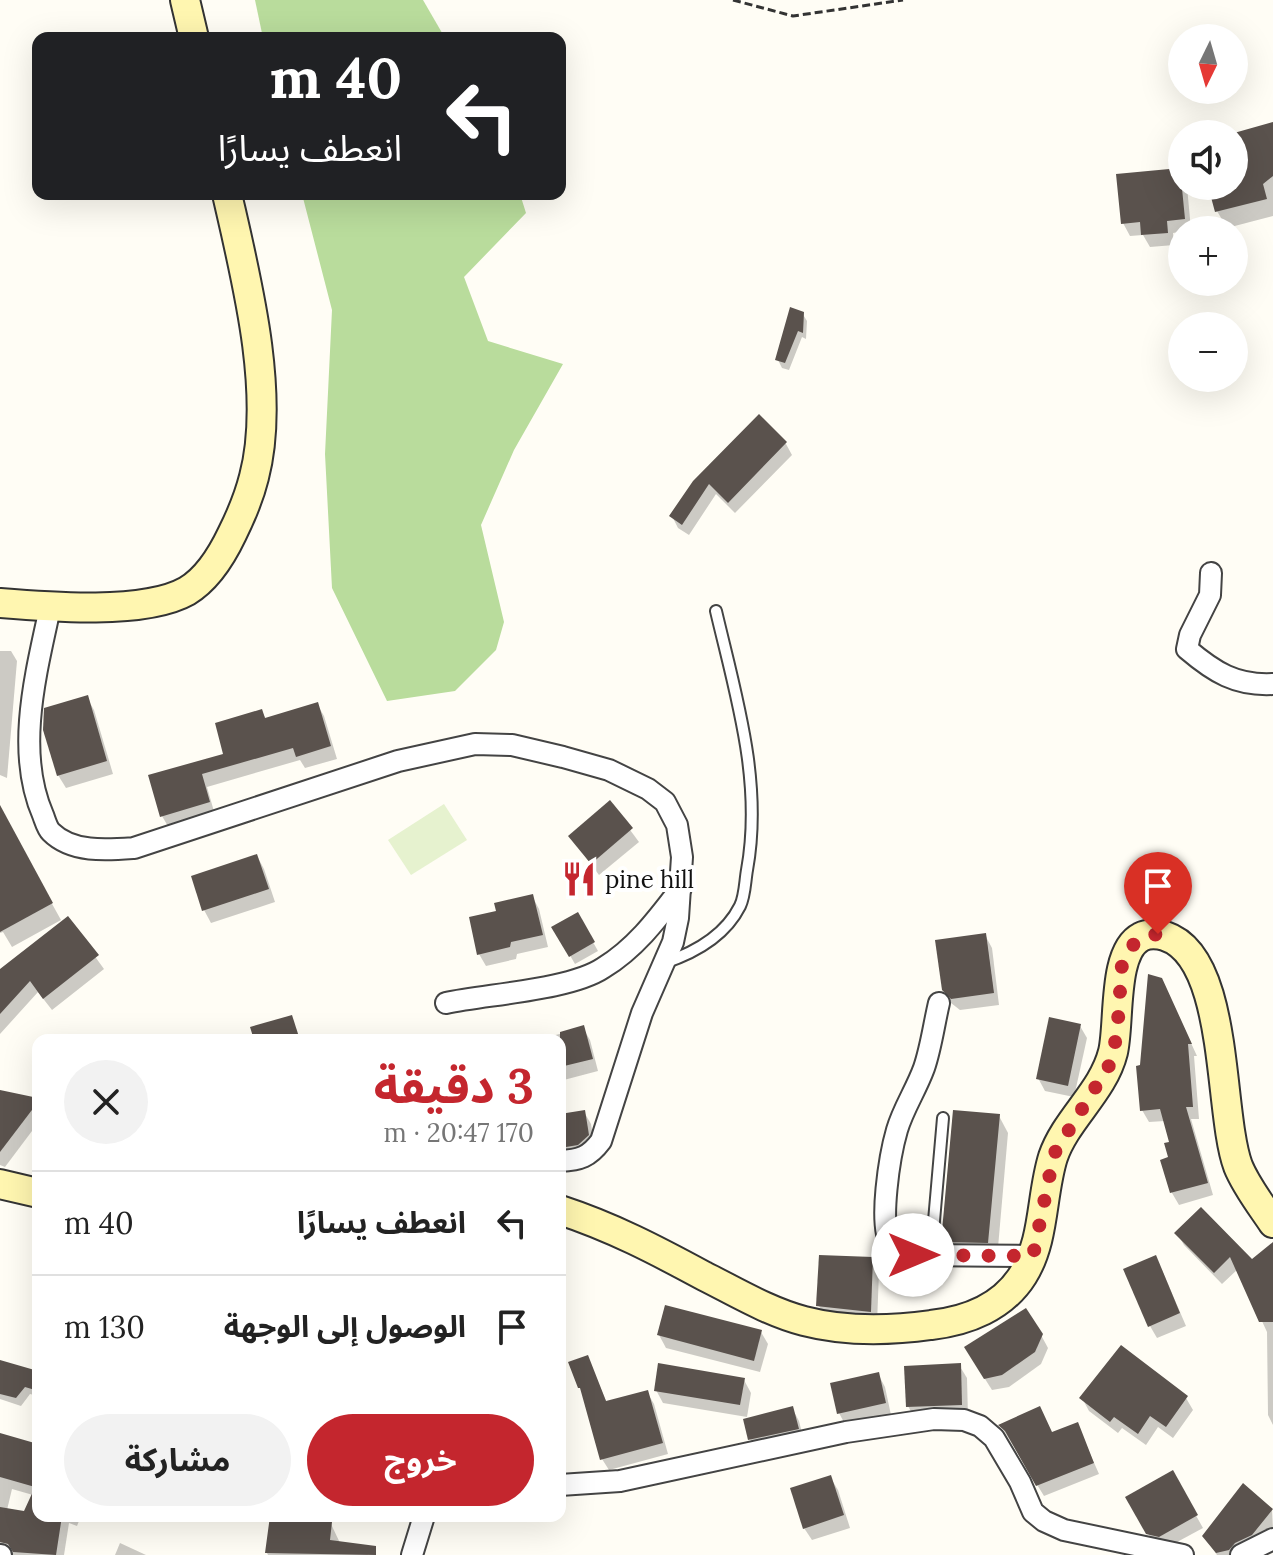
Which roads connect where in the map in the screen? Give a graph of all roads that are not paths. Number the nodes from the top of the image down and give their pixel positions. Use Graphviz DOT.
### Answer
graph roads {
  1 [pos="185,0"];
  2 [pos="193,32"];
  3 [pos="228,200"];
  4 [pos="1211,573"];
  5 [pos="0,603"];
  6 [pos="50,608"];
  7 [pos="716,611"];
  8 [pos="1273,684"];
  9 [pos="681,888"];
  10 [pos="662,964"];
  11 [pos="446,1003"];
  12 [pos="939,1003"];
  13 [pos="943,1118"];
  14 [pos="566,1161"];
  15 [pos="0,1184"];
  16 [pos="32,1192"];
  17 [pos="566,1212"];
  18 [pos="1273,1223"];
  19 [pos="931,1255"];
  20 [pos="1033,1256"];
  21 [pos="566,1485"];
  22 [pos="422,1522"];
  23 [pos="1273,1539"];
  24 [pos="412,1555"];
  25 [pos="1183,1555"];
  26 [pos="1241,1555"];
  1 -- 2 [label="main road"];
  3 -- 6 [label="main road"];
  4 -- 8 [label="street"];
  5 -- 6 [label="main road"];
  6 -- 9 [label="street"];
  7 -- 10 [label="lane"];
  9 -- 10 [label="street"];
  9 -- 11 [label="street"];
  10 -- 14 [label="street"];
  12 -- 19 [label="street"];
  13 -- 19 [label="lane"];
  15 -- 16 [label="main road"];
  17 -- 20 [label="main road"];
  18 -- 20 [label="main road"];
  19 -- 20 [label="street"];
  21 -- 25 [label="street"];
  22 -- 24 [label="street"];
  23 -- 26 [label="street"];
}
